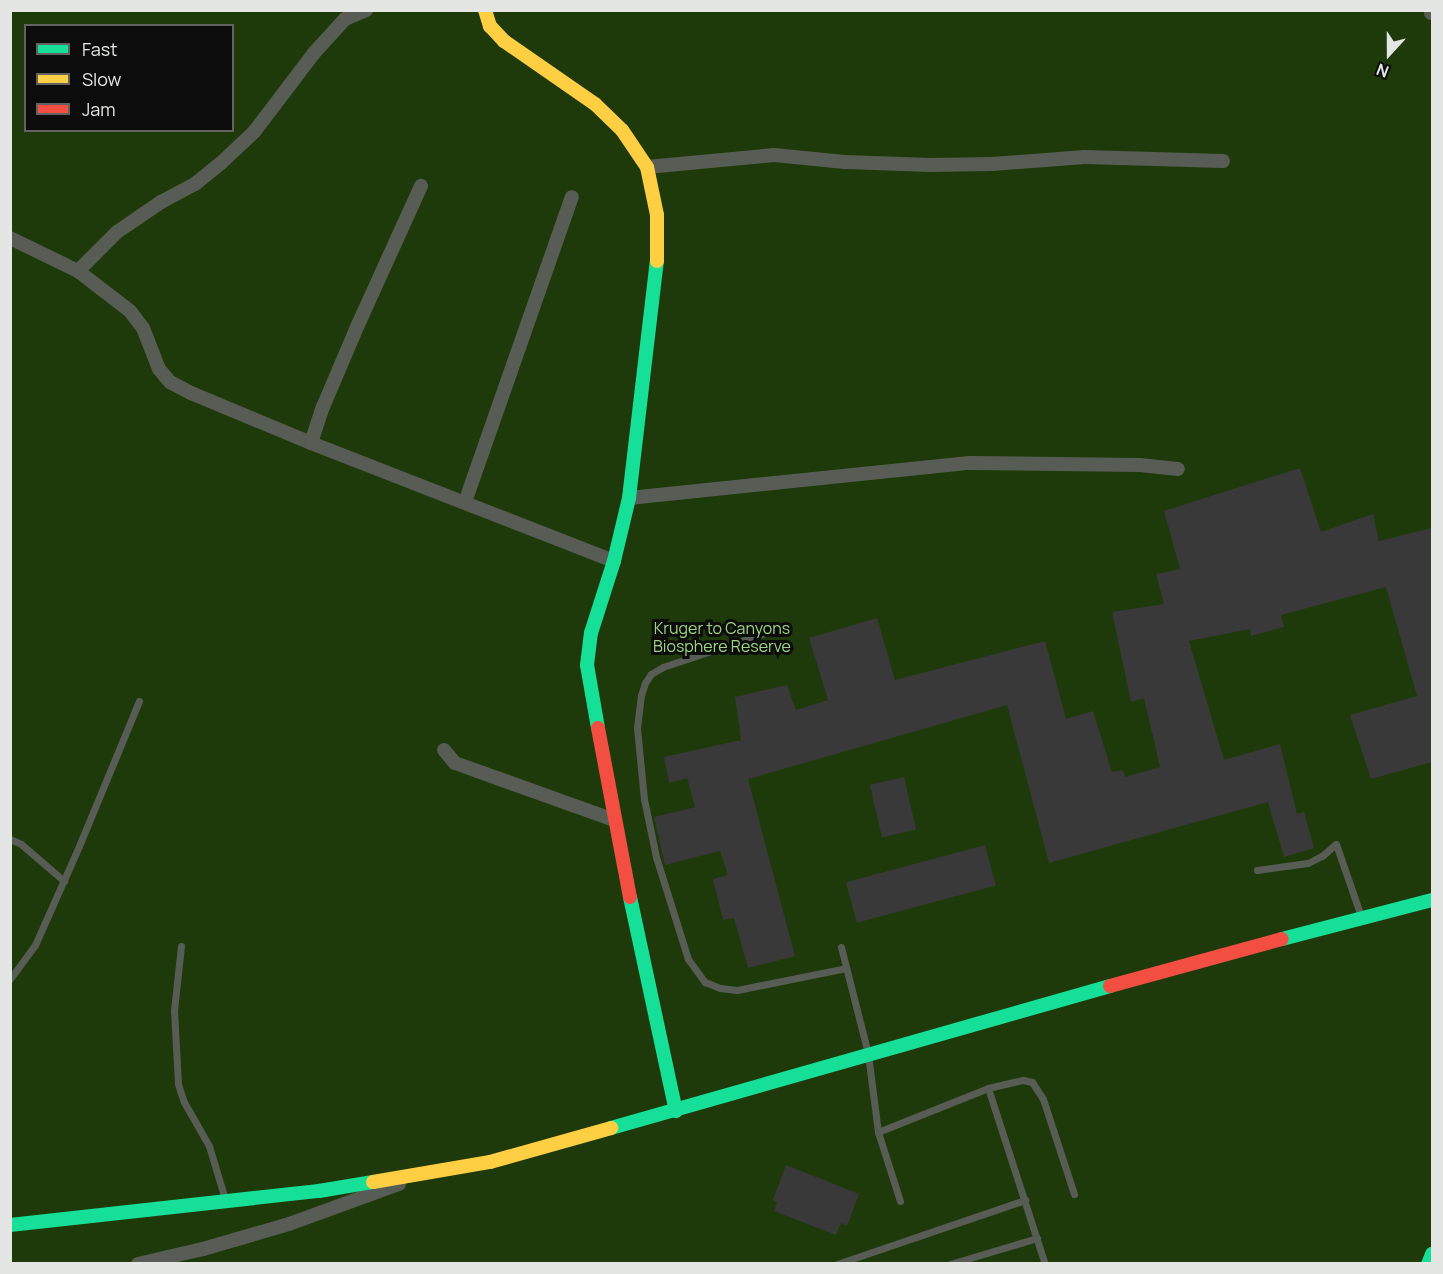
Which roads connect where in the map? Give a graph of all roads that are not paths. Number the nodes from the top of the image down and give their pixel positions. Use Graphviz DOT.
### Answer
graph roads {
  1 [pos="366,10"];
  2 [pos="485,10"];
  3 [pos="347,14"];
  4 [pos="1223,161"];
  5 [pos="647,166"];
  6 [pos="421,186"];
  7 [pos="572,196"];
  8 [pos="10,238"];
  9 [pos="78,272"];
  10 [pos="311,444"];
  11 [pos="1178,469"];
  12 [pos="629,498"];
  13 [pos="465,502"];
  14 [pos="614,561"];
  15 [pos="771,631"];
  16 [pos="140,701"];
  17 [pos="444,750"];
  18 [pos="614,820"];
  19 [pos="10,839"];
  20 [pos="1257,870"];
  21 [pos="64,881"];
  22 [pos="1432,900"];
  23 [pos="1362,917"];
  24 [pos="180,946"];
  25 [pos="841,947"];
  26 [pos="846,968"];
  27 [pos="10,979"];
  28 [pos="868,1054"];
  29 [pos="988,1088"];
  30 [pos="676,1111"];
  31 [pos="878,1132"];
  32 [pos="424,1175"];
  33 [pos="1074,1194"];
  34 [pos="1025,1200"];
  35 [pos="226,1201"];
  36 [pos="900,1201"];
  37 [pos="10,1225"];
  38 [pos="1037,1238"];
  39 [pos="1432,1254"];
  40 [pos="138,1263"];
  41 [pos="837,1263"];
  42 [pos="950,1263"];
  43 [pos="1045,1263"];
  44 [pos="1428,1263"];
  1 -- 3 [label="street"];
  2 -- 5 [label="street"];
  3 -- 9 [label="street"];
  4 -- 5 [label="street"];
  5 -- 12 [label="street"];
  6 -- 10 [label="street"];
  7 -- 13 [label="street"];
  8 -- 9 [label="street"];
  9 -- 10 [label="street"];
  10 -- 13 [label="street"];
  11 -- 12 [label="street"];
  12 -- 14 [label="street"];
  13 -- 14 [label="street"];
  14 -- 18 [label="street"];
  15 -- 26 [label="lane"];
  16 -- 21 [label="lane"];
  17 -- 18 [label="street"];
  18 -- 30 [label="street"];
  19 -- 21 [label="lane"];
  20 -- 23 [label="lane"];
  21 -- 27 [label="lane"];
  22 -- 23 [label="street"];
  23 -- 28 [label="street"];
  24 -- 35 [label="lane"];
  25 -- 26 [label="lane"];
  26 -- 28 [label="lane"];
  28 -- 30 [label="street"];
  28 -- 31 [label="lane"];
  29 -- 31 [label="lane"];
  29 -- 33 [label="lane"];
  29 -- 34 [label="lane"];
  30 -- 32 [label="street"];
  31 -- 36 [label="lane"];
  32 -- 35 [label="street"];
  32 -- 40 [label="street"];
  34 -- 38 [label="lane"];
  34 -- 41 [label="lane"];
  35 -- 37 [label="street"];
  38 -- 42 [label="lane"];
  38 -- 43 [label="lane"];
  39 -- 44 [label="street"];
}
